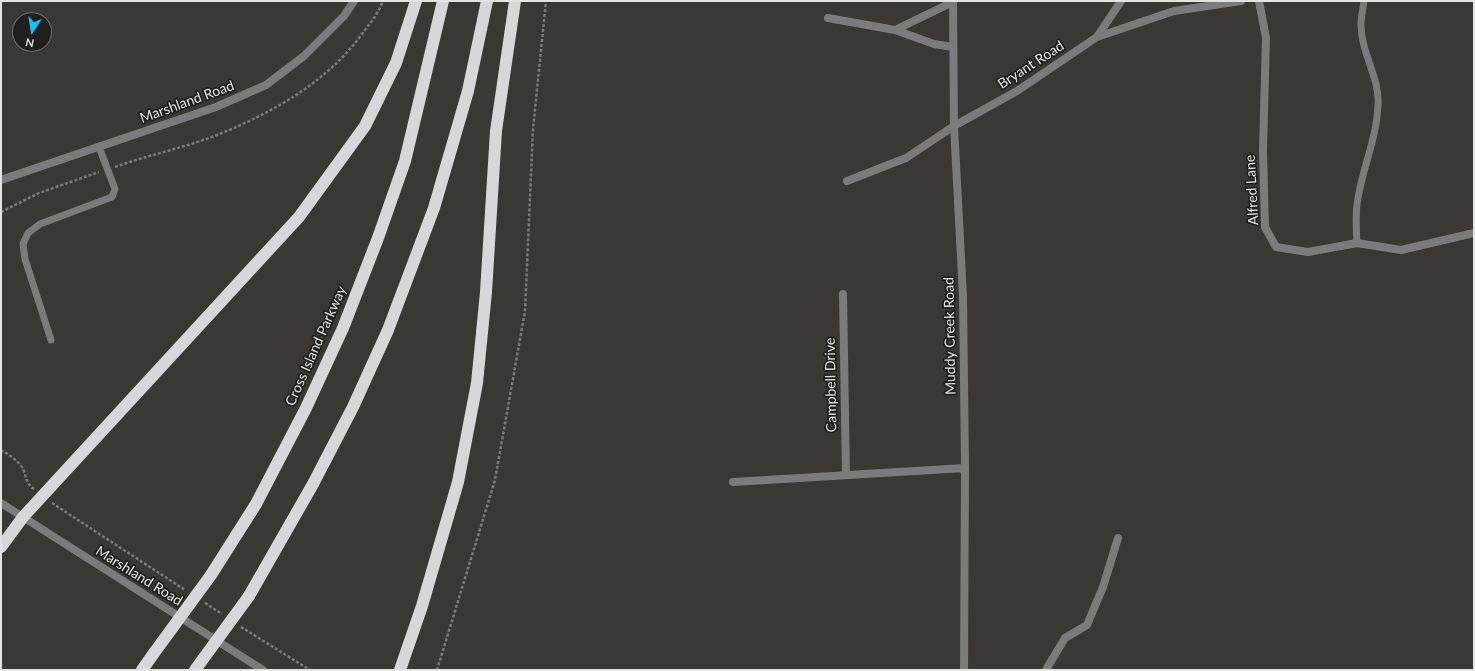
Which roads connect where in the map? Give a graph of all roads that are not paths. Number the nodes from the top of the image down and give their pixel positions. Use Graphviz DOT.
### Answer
graph roads {
  1 [pos="354,1"];
  2 [pos="416,1"];
  3 [pos="443,1"];
  4 [pos="487,1"];
  5 [pos="515,1"];
  6 [pos="953,1"];
  7 [pos="1121,1"];
  8 [pos="1241,1"];
  9 [pos="1259,1"];
  10 [pos="1364,1"];
  11 [pos="828,18"];
  12 [pos="895,30"];
  13 [pos="1097,37"];
  14 [pos="953,47"];
  15 [pos="954,126"];
  16 [pos="99,147"];
  17 [pos="1,180"];
  18 [pos="847,180"];
  19 [pos="1474,233"];
  20 [pos="1357,243"];
  21 [pos="843,294"];
  22 [pos="51,340"];
  23 [pos="965,468"];
  24 [pos="846,475"];
  25 [pos="732,482"];
  26 [pos="1,503"];
  27 [pos="23,517"];
  28 [pos="1118,538"];
  29 [pos="1,548"];
  30 [pos="142,670"];
  31 [pos="195,670"];
  32 [pos="263,670"];
  33 [pos="400,670"];
  34 [pos="964,670"];
  35 [pos="1046,670"];
  1 -- 16 [label="street, Marshland Road"];
  2 -- 27 [label="highway"];
  3 -- 30 [label="highway, Cross Island Parkway, bridge"];
  4 -- 31 [label="highway, bridge"];
  5 -- 33 [label="highway"];
  6 -- 12 [label="street"];
  6 -- 14 [label="street, Muddy Creek Road"];
  7 -- 13 [label="street"];
  8 -- 13 [label="street, Bryant Road"];
  9 -- 20 [label="street, Alfred Lane"];
  10 -- 20 [label="lane"];
  11 -- 12 [label="street"];
  12 -- 14 [label="street"];
  13 -- 15 [label="street, Bryant Road"];
  14 -- 15 [label="street, Muddy Creek Road"];
  15 -- 18 [label="street, Bryant Road"];
  15 -- 23 [label="street, Muddy Creek Road"];
  16 -- 17 [label="street, Marshland Road"];
  16 -- 22 [label="lane"];
  19 -- 20 [label="street, Alfred Lane"];
  21 -- 24 [label="street, Campbell Drive"];
  23 -- 24 [label="street"];
  23 -- 34 [label="street, Muddy Creek Road"];
  24 -- 25 [label="street"];
  26 -- 27 [label="street, Marshland Road"];
  27 -- 29 [label="highway"];
  27 -- 32 [label="street, Marshland Road"];
  28 -- 35 [label="street"];
}
